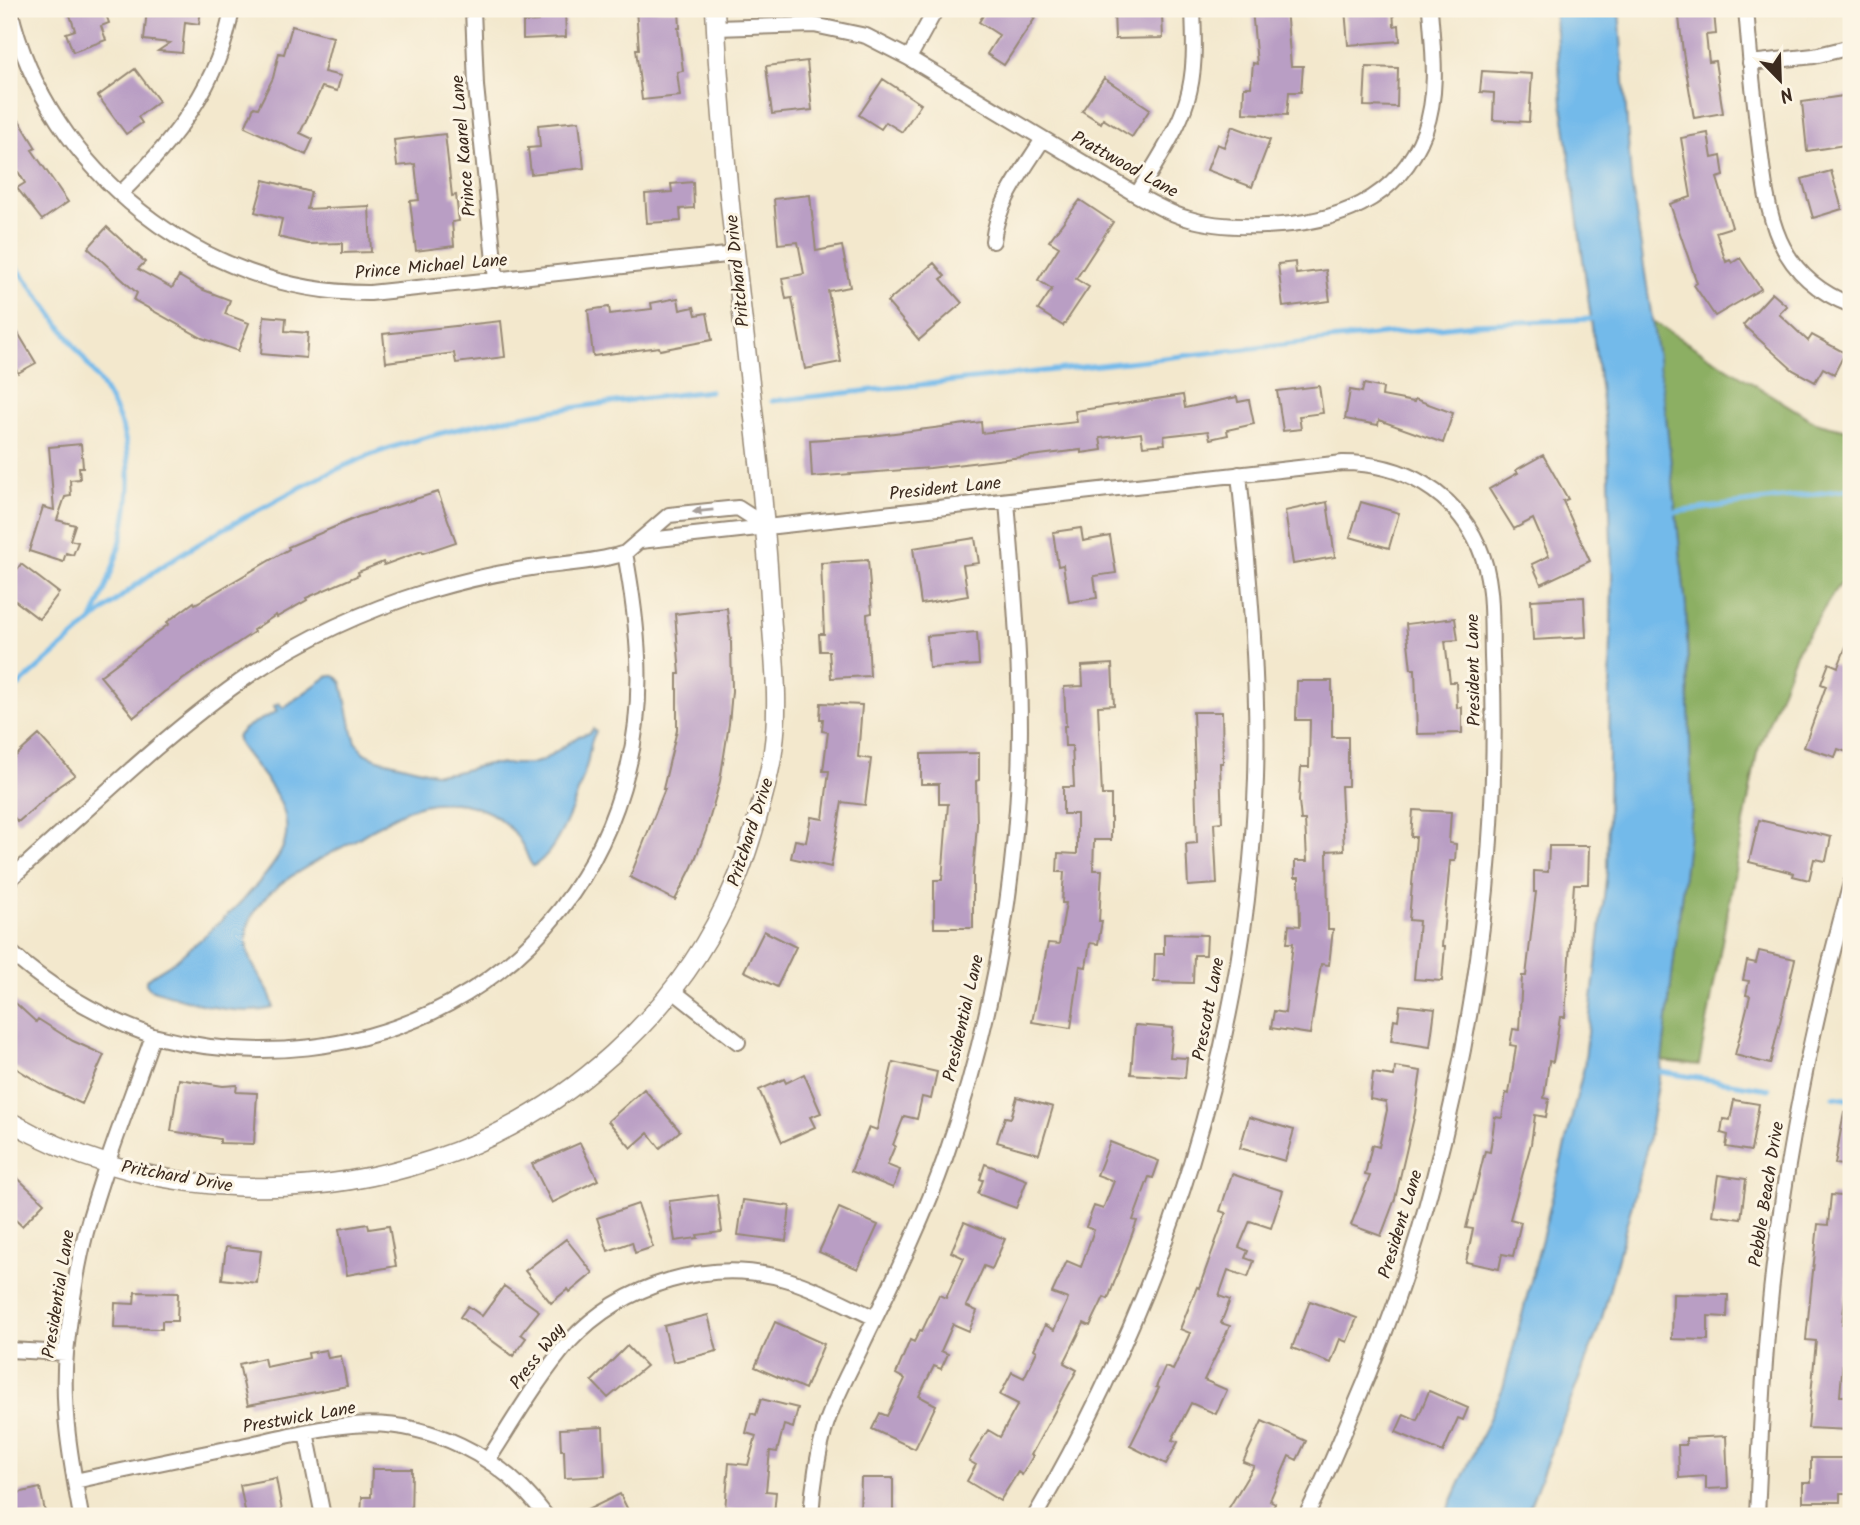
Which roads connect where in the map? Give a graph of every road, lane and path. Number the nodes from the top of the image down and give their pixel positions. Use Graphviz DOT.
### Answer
graph roads {
  1 [pos="10,9"];
  2 [pos="232,9"];
  3 [pos="473,9"];
  4 [pos="715,9"];
  5 [pos="936,9"];
  6 [pos="1193,9"];
  7 [pos="1430,9"];
  8 [pos="1746,9"];
  9 [pos="716,28"];
  10 [pos="1851,47"];
  11 [pos="909,58"];
  12 [pos="1750,63"];
  13 [pos="1042,139"];
  14 [pos="120,194"];
  15 [pos="1138,195"];
  16 [pos="993,241"];
  17 [pos="736,254"];
  18 [pos="496,280"];
  19 [pos="1851,305"];
  20 [pos="1239,474"];
  21 [pos="1007,501"];
  22 [pos="766,526"];
  23 [pos="640,541"];
  24 [pos="625,552"];
  25 [pos="9,880"];
  26 [pos="1851,883"];
  27 [pos="9,951"];
  28 [pos="672,990"];
  29 [pos="153,1036"];
  30 [pos="738,1042"];
  31 [pos="9,1121"];
  32 [pos="109,1164"];
  33 [pos="875,1318"];
  34 [pos="9,1350"];
  35 [pos="66,1353"];
  36 [pos="306,1432"];
  37 [pos="488,1460"];
  38 [pos="75,1481"];
  39 [pos="81,1516"];
  40 [pos="323,1516"];
  41 [pos="546,1516"];
  42 [pos="811,1516"];
  43 [pos="1035,1516"];
  44 [pos="1306,1516"];
  45 [pos="1756,1516"];
  1 -- 14 [label="street, Prince Michael Lane"];
  2 -- 14 [label="street"];
  3 -- 18 [label="street, Prince Kaarel Lane"];
  4 -- 9 [label="street, Pritchard Drive"];
  5 -- 11 [label="street"];
  6 -- 15 [label="street"];
  7 -- 15 [label="street, Prattwood Lane"];
  8 -- 12 [label="street"];
  9 -- 11 [label="street, Prattwood Lane"];
  9 -- 17 [label="street, Pritchard Drive"];
  10 -- 12 [label="street"];
  11 -- 13 [label="street, Prattwood Lane"];
  12 -- 19 [label="street"];
  13 -- 15 [label="street, Prattwood Lane"];
  13 -- 16 [label="street"];
  14 -- 18 [label="street, Prince Michael Lane"];
  17 -- 18 [label="street, Prince Michael Lane"];
  17 -- 22 [label="street, Pritchard Drive"];
  20 -- 21 [label="street, President Lane"];
  20 -- 43 [label="street, Prescott Lane"];
  20 -- 44 [label="street, President Lane"];
  21 -- 22 [label="street, President Lane"];
  21 -- 33 [label="street, Presidential Lane"];
  22 -- 23 [label="street, President Lane"];
  22 -- 23 [label="street, one-way"];
  22 -- 28 [label="street, Pritchard Drive"];
  23 -- 24 [label="street"];
  24 -- 25 [label="street"];
  24 -- 29 [label="street"];
  26 -- 45 [label="street, Pebble Beach Drive"];
  27 -- 29 [label="street"];
  28 -- 30 [label="street"];
  28 -- 32 [label="street, Pritchard Drive"];
  29 -- 32 [label="street, Presidential Lane"];
  31 -- 32 [label="street, Pritchard Drive"];
  32 -- 35 [label="street, Presidential Lane"];
  33 -- 37 [label="street, Press Way"];
  33 -- 42 [label="street, Presidential Lane"];
  34 -- 35 [label="street"];
  35 -- 38 [label="street, Presidential Lane"];
  36 -- 37 [label="street, Prestwick Lane"];
  36 -- 38 [label="street, Prestwick Lane"];
  36 -- 40 [label="street"];
  37 -- 41 [label="street, Prestwick Lane"];
  38 -- 39 [label="street, Presidential Lane"];
}
